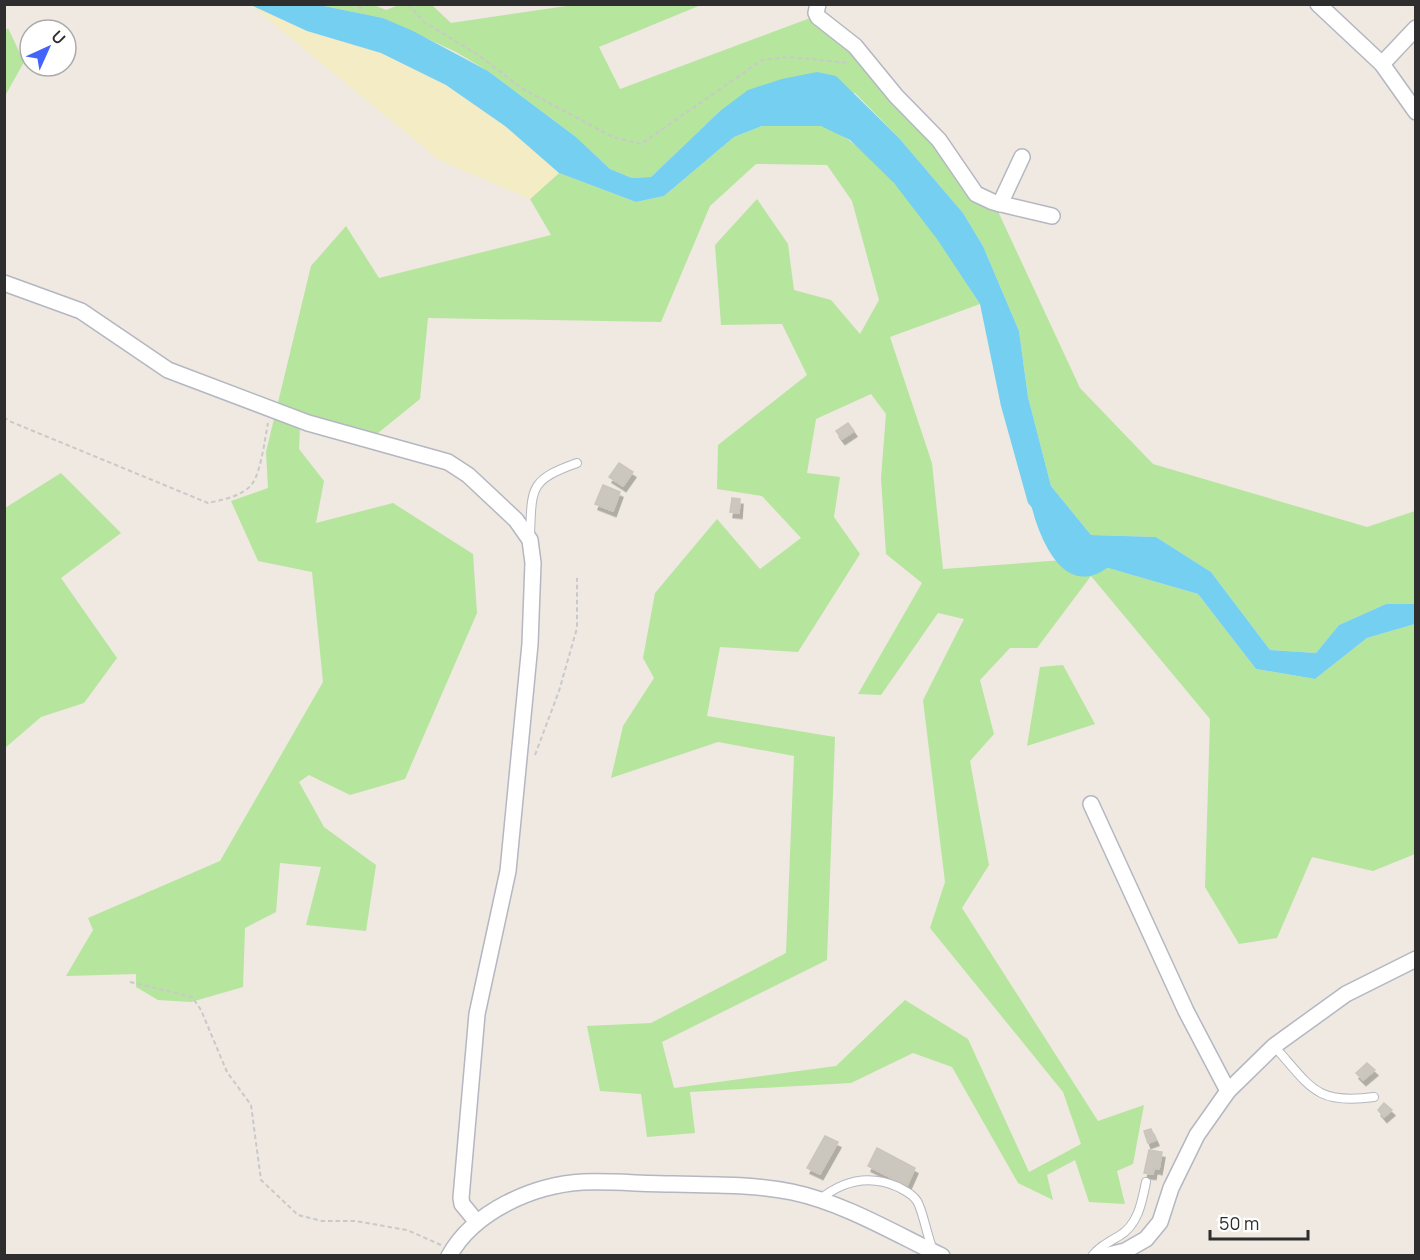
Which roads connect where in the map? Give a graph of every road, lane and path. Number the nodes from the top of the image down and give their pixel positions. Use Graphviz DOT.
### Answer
graph roads {
  1 [pos="351,4"];
  2 [pos="370,4"];
  3 [pos="408,4"];
  4 [pos="818,4"];
  5 [pos="1318,4"];
  6 [pos="1416,28"];
  7 [pos="1382,64"];
  8 [pos="871,65"];
  9 [pos="1416,112"];
  10 [pos="1022,157"];
  11 [pos="1000,204"];
  12 [pos="1052,216"];
  13 [pos="4,283"];
  14 [pos="270,409"];
  15 [pos="4,417"];
  16 [pos="577,464"];
  17 [pos="530,540"];
  18 [pos="577,578"];
  19 [pos="532,762"];
  20 [pos="1091,804"];
  21 [pos="1416,959"];
  22 [pos="130,982"];
  23 [pos="1274,1046"];
  24 [pos="1228,1090"];
  25 [pos="1374,1097"];
  26 [pos="1146,1182"];
  27 [pos="819,1200"];
  28 [pos="476,1221"];
  29 [pos="450,1252"];
  30 [pos="938,1253"];
  31 [pos="1092,1256"];
  32 [pos="1104,1256"];
  1 -- 2 [label="path"];
  3 -- 8 [label="path"];
  4 -- 8 [label="street"];
  5 -- 7 [label="street"];
  6 -- 7 [label="street"];
  7 -- 9 [label="street"];
  8 -- 11 [label="street"];
  10 -- 11 [label="street"];
  11 -- 12 [label="street"];
  13 -- 14 [label="street"];
  14 -- 15 [label="path"];
  14 -- 17 [label="street"];
  16 -- 17 [label="lane"];
  17 -- 28 [label="street"];
  18 -- 19 [label="path"];
  20 -- 24 [label="street"];
  21 -- 23 [label="street"];
  22 -- 29 [label="path"];
  23 -- 24 [label="street"];
  23 -- 25 [label="lane"];
  24 -- 32 [label="street"];
  26 -- 31 [label="lane"];
  27 -- 28 [label="street"];
  27 -- 30 [label="street"];
  27 -- 30 [label="lane"];
  28 -- 29 [label="street"];
}
